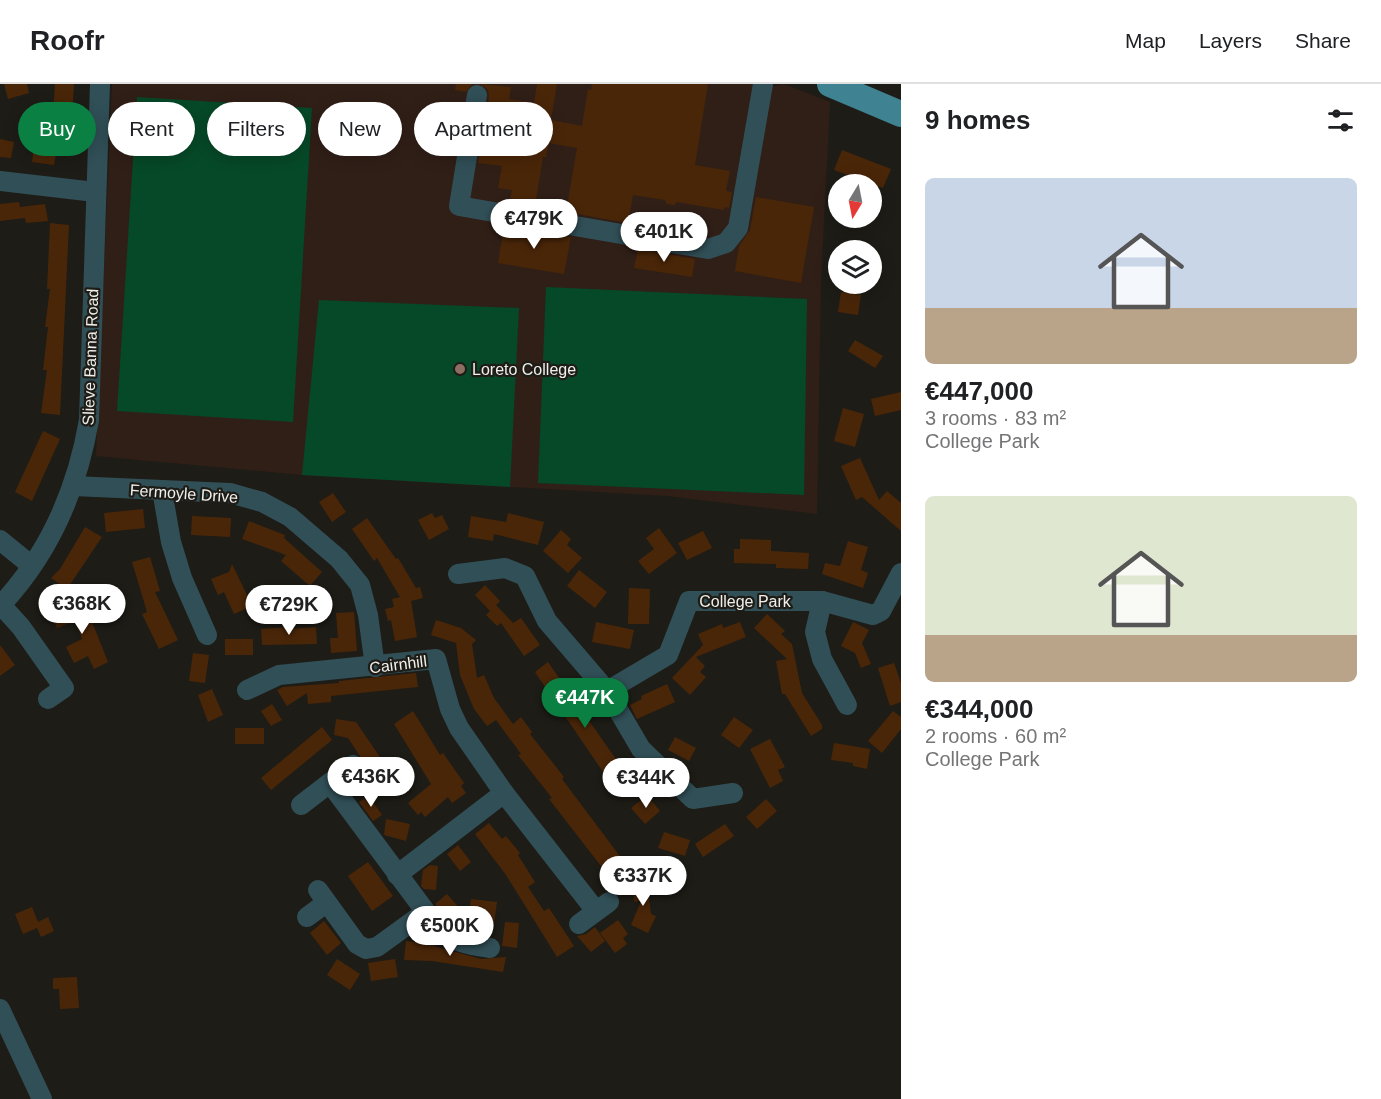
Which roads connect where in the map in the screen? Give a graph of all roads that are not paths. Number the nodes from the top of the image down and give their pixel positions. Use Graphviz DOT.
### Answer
graph roads {
  1 [pos="100,84"];
  2 [pos="762,84"];
  3 [pos="830,84"];
  4 [pos="477,95"];
  5 [pos="901,114"];
  6 [pos="0,182"];
  7 [pos="95,192"];
  8 [pos="72,486"];
  9 [pos="162,490"];
  10 [pos="0,540"];
  11 [pos="32,566"];
  12 [pos="901,573"];
  13 [pos="458,574"];
  14 [pos="822,602"];
  15 [pos="1,605"];
  16 [pos="207,635"];
  17 [pos="375,667"];
  18 [pos="246,690"];
  19 [pos="607,691"];
  20 [pos="48,699"];
  21 [pos="847,705"];
  22 [pos="353,765"];
  23 [pos="330,783"];
  24 [pos="504,793"];
  25 [pos="733,793"];
  26 [pos="301,804"];
  27 [pos="397,875"];
  28 [pos="424,913"];
  29 [pos="308,917"];
  30 [pos="579,924"];
  31 [pos="490,948"];
  32 [pos="0,1009"];
  33 [pos="42,1099"];
  1 -- 7 [label="street, Slieve Banna Road"];
  2 -- 4 [label="street"];
  3 -- 5 [label="main road"];
  6 -- 7 [label="street"];
  7 -- 8 [label="street, Slieve Banna Road"];
  8 -- 9 [label="street, Fermoyle Drive"];
  8 -- 11 [label="street, Slieve Banna Road"];
  9 -- 16 [label="street"];
  9 -- 17 [label="street, Fermoyle Drive"];
  10 -- 11 [label="street"];
  11 -- 15 [label="street, Slieve Banna Road"];
  12 -- 14 [label="street, College Park"];
  13 -- 19 [label="street"];
  14 -- 19 [label="street, College Park"];
  14 -- 21 [label="street"];
  15 -- 20 [label="street"];
  17 -- 18 [label="street, Cairnhill"];
  17 -- 24 [label="street, Cairnhill"];
  19 -- 25 [label="street"];
  22 -- 23 [label="street"];
  23 -- 26 [label="street"];
  23 -- 27 [label="street"];
  24 -- 27 [label="street"];
  24 -- 30 [label="street, Cairnhill"];
  27 -- 28 [label="street"];
  28 -- 29 [label="street"];
  28 -- 31 [label="street"];
  32 -- 33 [label="street"];
}
